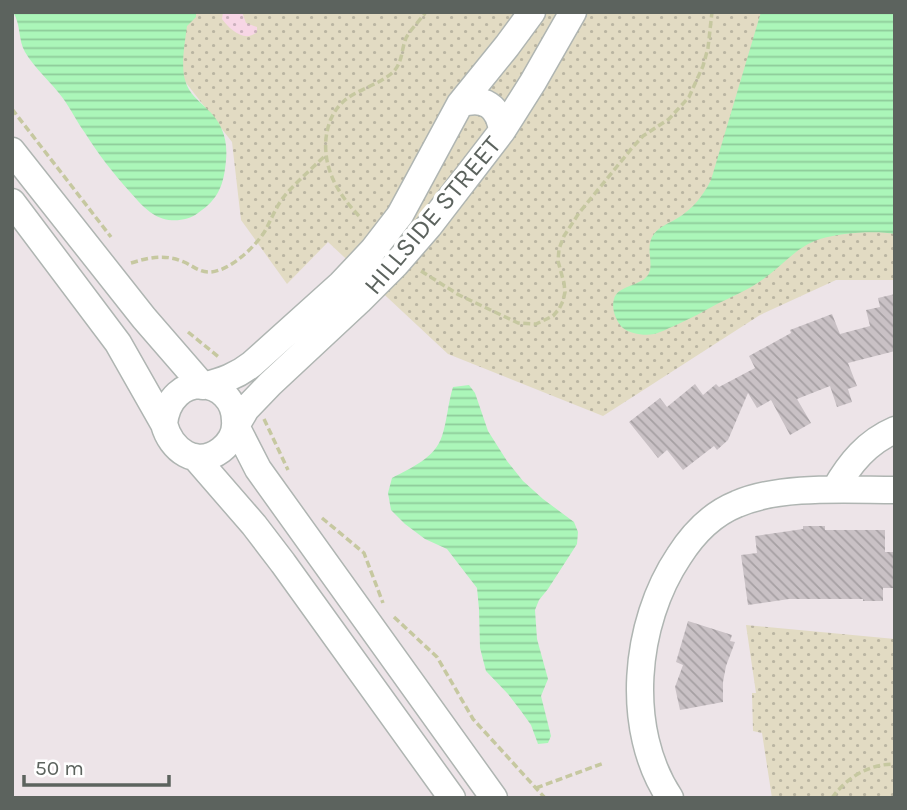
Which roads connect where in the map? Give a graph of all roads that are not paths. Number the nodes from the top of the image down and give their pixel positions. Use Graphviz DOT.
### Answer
graph roads {
  1 [pos="532,12"];
  2 [pos="573,12"];
  3 [pos="460,104"];
  4 [pos="502,131"];
  5 [pos="12,151"];
  6 [pos="12,202"];
  7 [pos="203,386"];
  8 [pos="164,424"];
  9 [pos="236,426"];
  10 [pos="895,430"];
  11 [pos="195,457"];
  12 [pos="835,489"];
  13 [pos="895,490"];
  14 [pos="452,798"];
  15 [pos="494,798"];
  16 [pos="670,798"];
  1 -- 3 [label="street, HILLSIDE STREET"];
  2 -- 4 [label="street, HILLSIDE STREET"];
  3 -- 4 [label="street"];
  3 -- 7 [label="street, HILLSIDE STREET"];
  4 -- 9 [label="street, HILLSIDE STREET"];
  5 -- 7 [label="street"];
  6 -- 8 [label="street"];
  7 -- 8 [label="street"];
  7 -- 9 [label="street"];
  8 -- 11 [label="street"];
  9 -- 11 [label="street"];
  9 -- 15 [label="street"];
  10 -- 12 [label="street"];
  11 -- 14 [label="street"];
  12 -- 13 [label="street"];
  12 -- 16 [label="street"];
}
